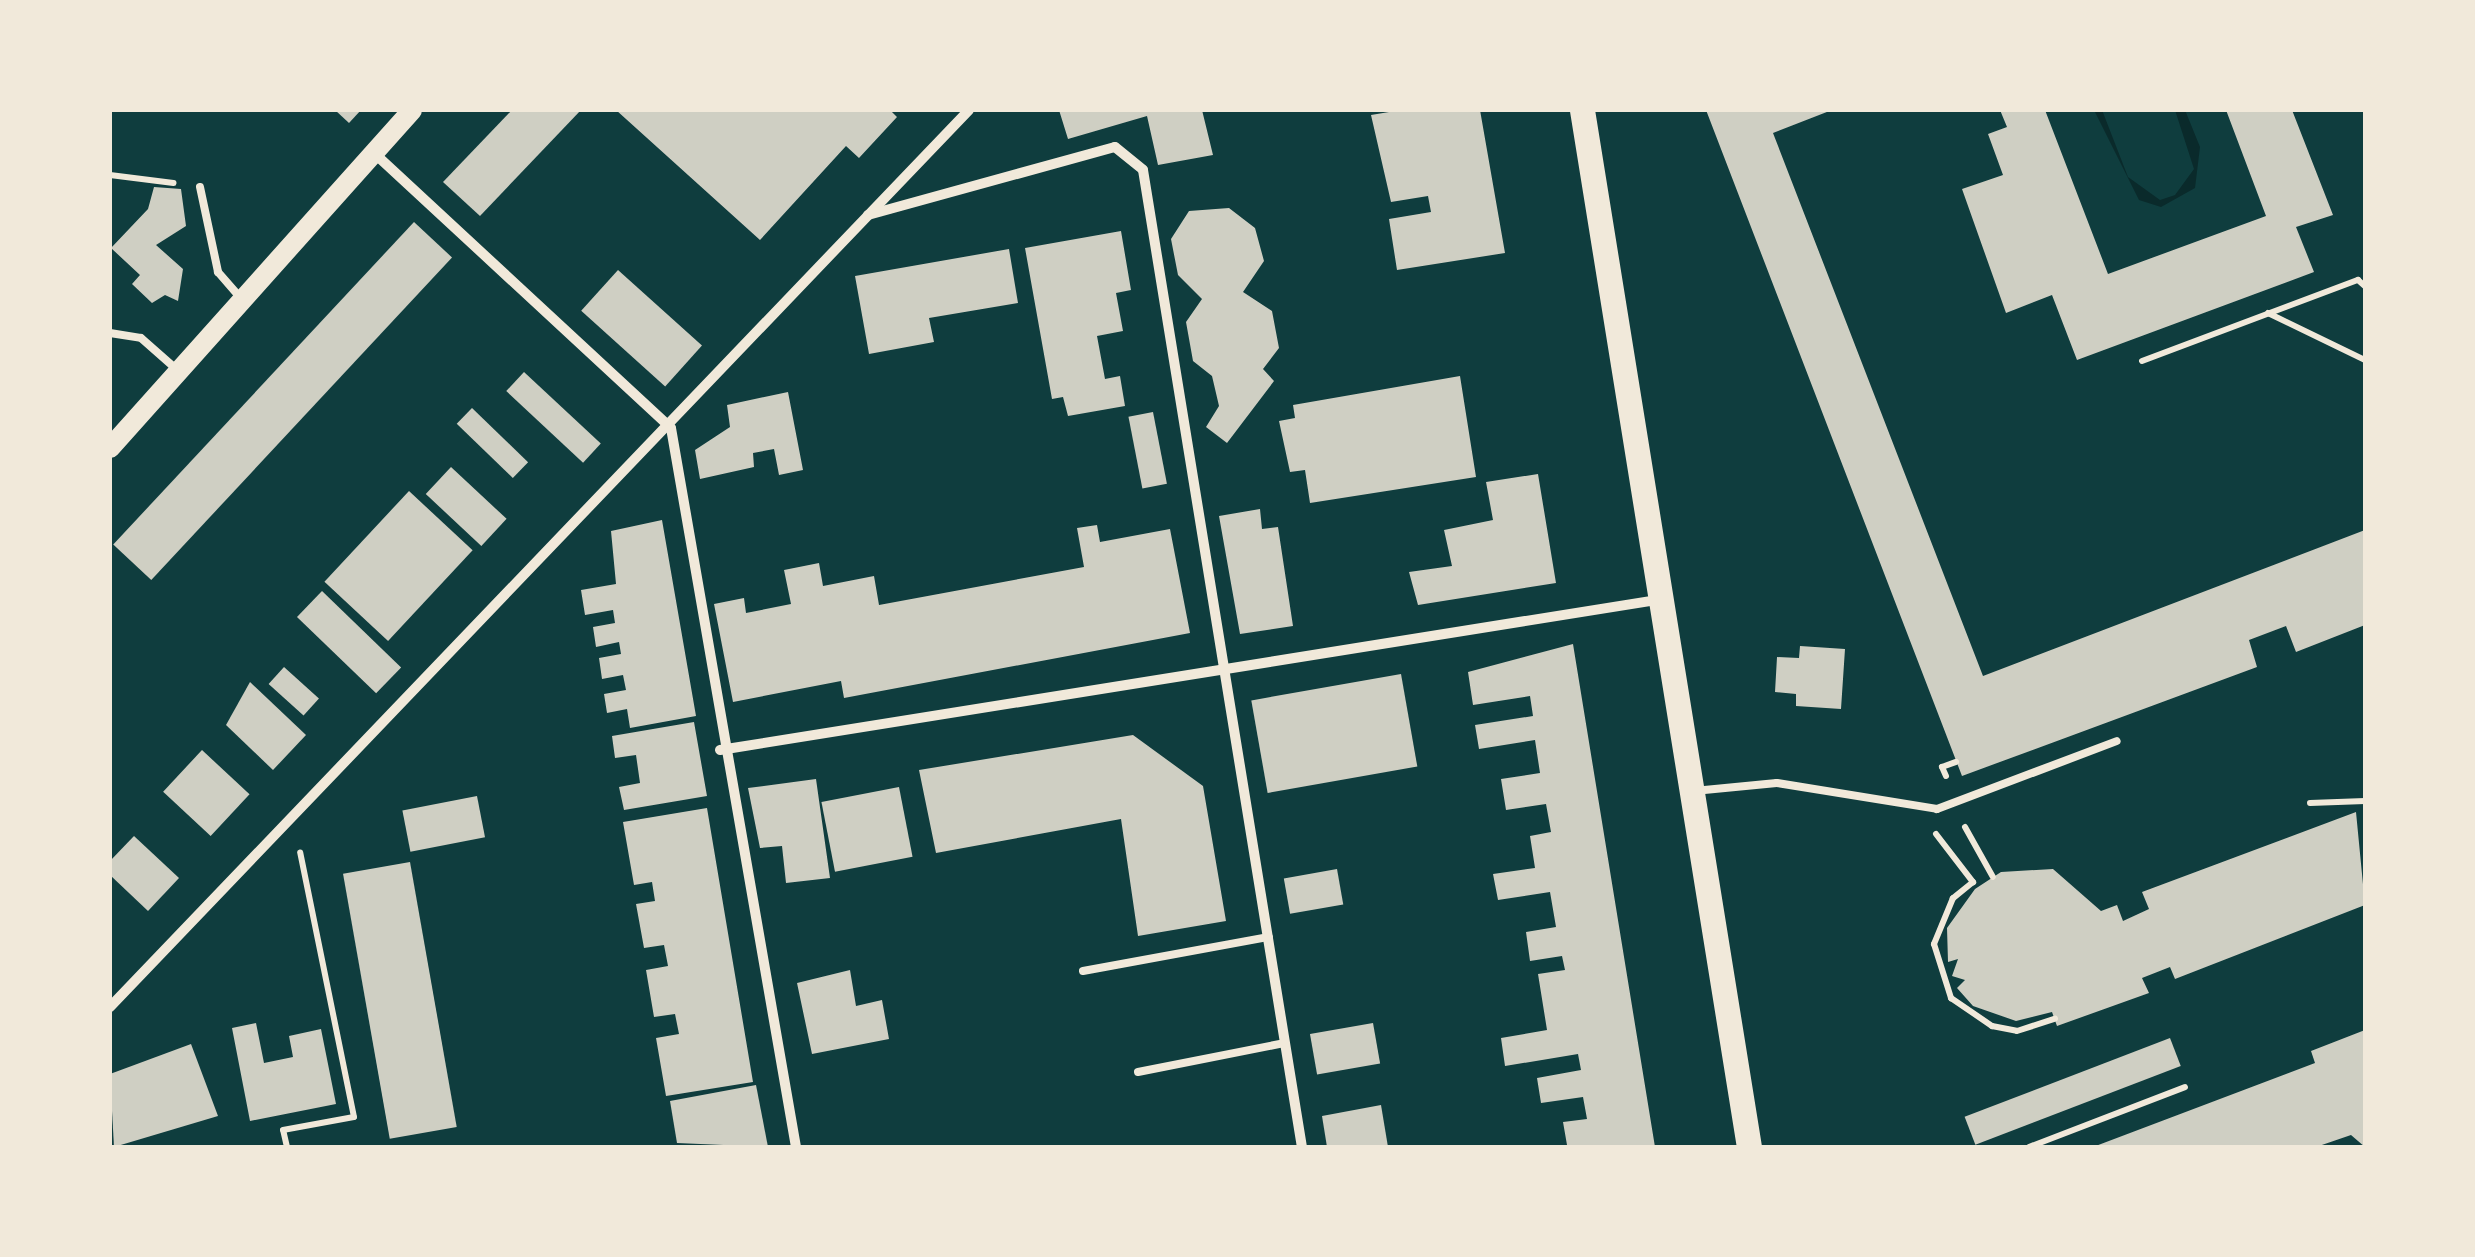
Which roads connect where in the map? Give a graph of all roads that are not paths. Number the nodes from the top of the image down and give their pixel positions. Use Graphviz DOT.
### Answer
graph roads {
  1 [pos="412,110"];
  2 [pos="969,110"];
  3 [pos="1582,110"];
  4 [pos="373,152"];
  5 [pos="200,187"];
  6 [pos="868,215"];
  7 [pos="239,296"];
  8 [pos="110,333"];
  9 [pos="176,368"];
  10 [pos="671,428"];
  11 [pos="110,448"];
  12 [pos="1656,600"];
  13 [pos="1228,668"];
  14 [pos="2118,741"];
  15 [pos="720,750"];
  16 [pos="1690,792"];
  17 [pos="1269,937"];
  18 [pos="1083,971"];
  19 [pos="110,1007"];
  20 [pos="1285,1044"];
  21 [pos="1138,1072"];
  22 [pos="796,1147"];
  23 [pos="1302,1147"];
  24 [pos="1749,1147"];
  1 -- 4 [label="main road"];
  2 -- 6 [label="street"];
  3 -- 12 [label="main road"];
  4 -- 7 [label="main road"];
  4 -- 10 [label="street"];
  5 -- 7 [label="lane"];
  6 -- 10 [label="street"];
  6 -- 13 [label="street"];
  7 -- 9 [label="main road"];
  8 -- 9 [label="lane"];
  9 -- 11 [label="main road"];
  10 -- 15 [label="street"];
  10 -- 19 [label="street"];
  12 -- 13 [label="street"];
  12 -- 16 [label="main road"];
  13 -- 15 [label="street"];
  13 -- 17 [label="street"];
  14 -- 16 [label="lane"];
  15 -- 22 [label="street"];
  16 -- 24 [label="main road"];
  17 -- 18 [label="lane"];
  17 -- 20 [label="street"];
  20 -- 21 [label="lane"];
  20 -- 23 [label="street"];
}
